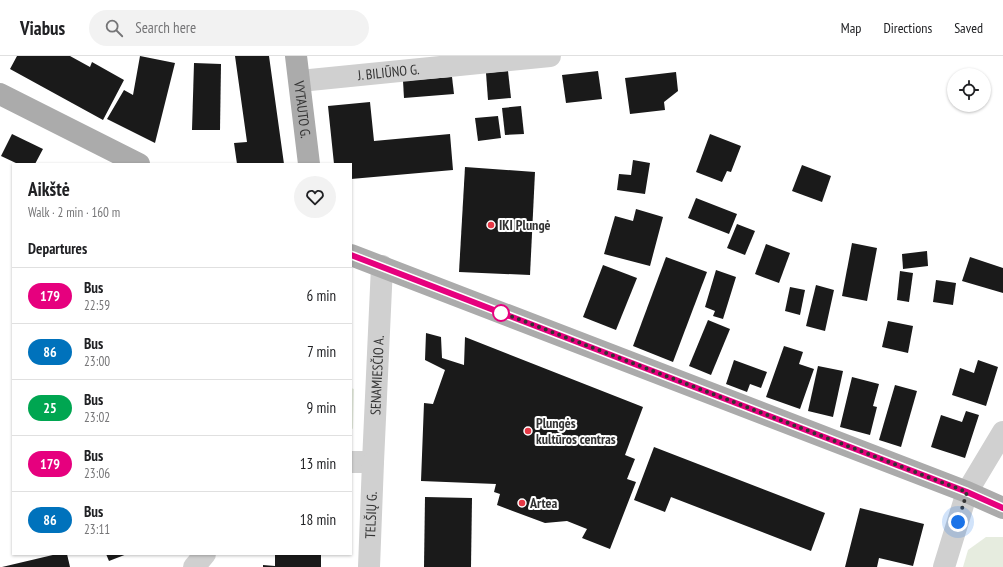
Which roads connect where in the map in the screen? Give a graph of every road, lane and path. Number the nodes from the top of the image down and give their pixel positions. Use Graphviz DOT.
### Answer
graph roads {
  1 [pos="296,56"];
  2 [pos="550,56"];
  3 [pos="300,81"];
  4 [pos="0,94"];
  5 [pos="137,163"];
  6 [pos="309,163"];
  7 [pos="352,255"];
  8 [pos="382,266"];
  9 [pos="1003,432"];
  10 [pos="352,462"];
  11 [pos="373,462"];
  12 [pos="967,492"];
  13 [pos="1003,508"];
  14 [pos="204,555"];
  15 [pos="194,567"];
  16 [pos="369,567"];
  17 [pos="944,567"];
  1 -- 3 [label="main road, VYTAUTO G."];
  2 -- 3 [label="street, J. BILIŪNO G."];
  3 -- 6 [label="main road, VYTAUTO G."];
  4 -- 5 [label="main road"];
  7 -- 8 [label="main road"];
  8 -- 11 [label="street, SENAMIESČIO A."];
  8 -- 12 [label="main road"];
  9 -- 12 [label="street"];
  10 -- 11 [label="street"];
  11 -- 16 [label="street, TELŠIŲ G."];
  12 -- 13 [label="main road"];
  12 -- 17 [label="street"];
  14 -- 15 [label="street"];
}
